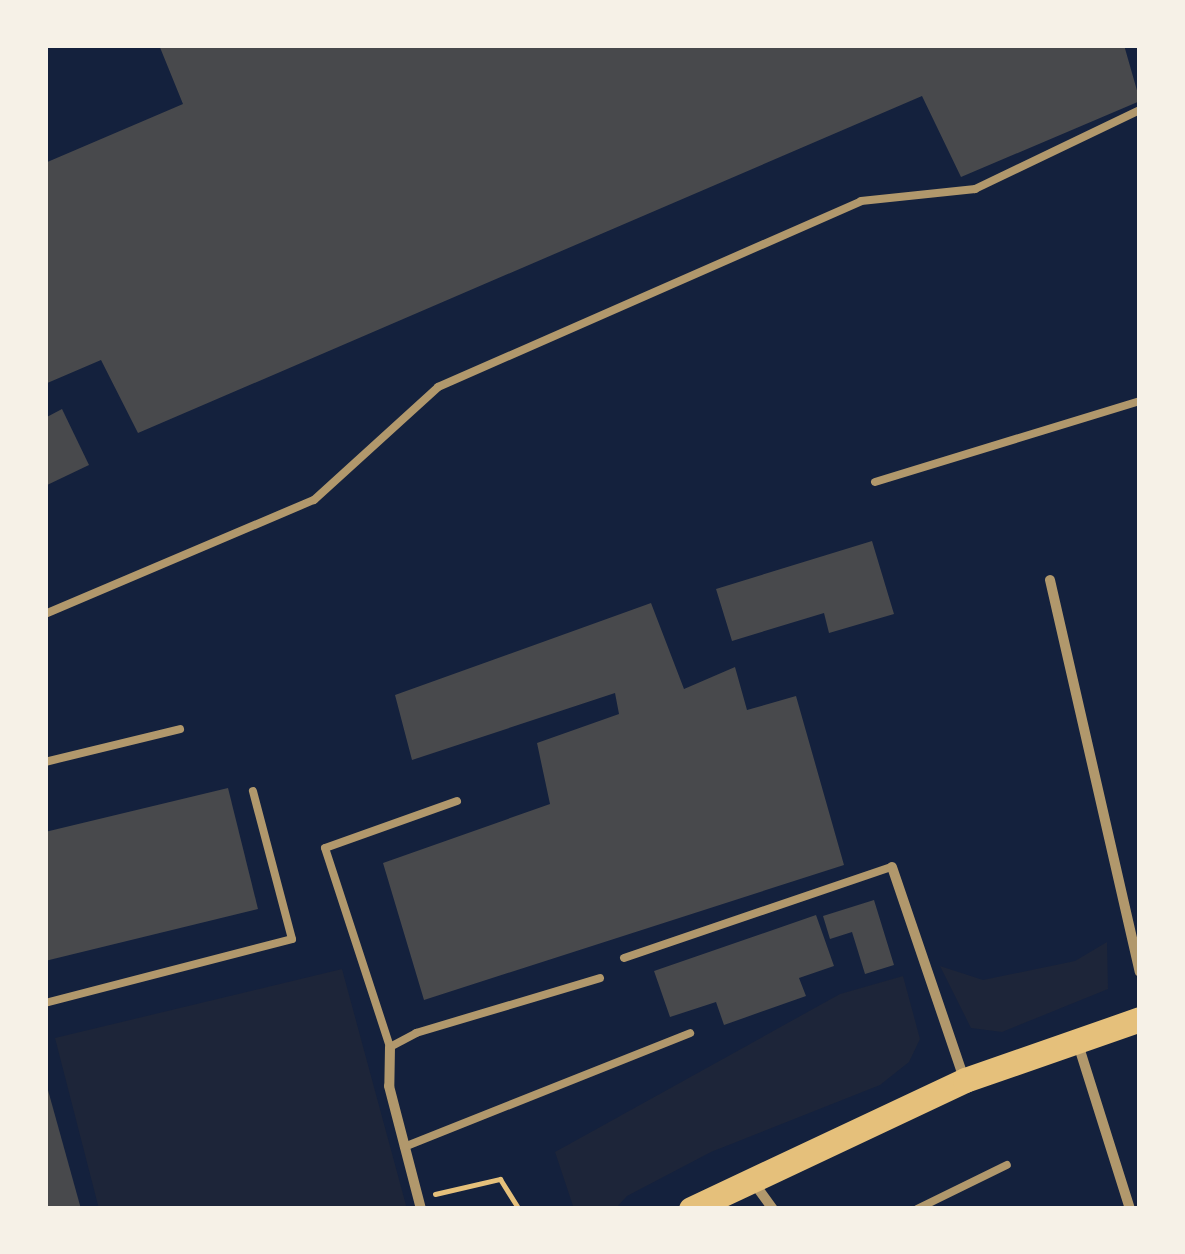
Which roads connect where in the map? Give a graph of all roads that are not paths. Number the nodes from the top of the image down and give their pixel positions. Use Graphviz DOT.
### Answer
graph roads {
  1 [pos="1140,110"];
  2 [pos="1140,401"];
  3 [pos="875,482"];
  4 [pos="1050,580"];
  5 [pos="45,614"];
  6 [pos="180,729"];
  7 [pos="45,762"];
  8 [pos="253,790"];
  9 [pos="457,801"];
  10 [pos="892,867"];
  11 [pos="624,958"];
  12 [pos="1140,972"];
  13 [pos="600,978"];
  14 [pos="45,1003"];
  15 [pos="1140,1019"];
  16 [pos="690,1034"];
  17 [pos="1076,1038"];
  18 [pos="390,1047"];
  19 [pos="964,1080"];
  20 [pos="404,1147"];
  21 [pos="1008,1165"];
  22 [pos="750,1178"];
  23 [pos="420,1204"];
  24 [pos="691,1209"];
  25 [pos="773,1209"];
  26 [pos="917,1209"];
  27 [pos="1130,1209"];
  1 -- 5 [label="lane"];
  2 -- 3 [label="lane"];
  4 -- 12 [label="street"];
  6 -- 7 [label="lane"];
  8 -- 14 [label="lane"];
  9 -- 18 [label="lane"];
  10 -- 11 [label="lane"];
  10 -- 19 [label="street"];
  13 -- 18 [label="lane"];
  15 -- 17 [label="highway"];
  16 -- 20 [label="lane"];
  17 -- 19 [label="highway"];
  17 -- 27 [label="street"];
  18 -- 20 [label="street"];
  19 -- 22 [label="highway"];
  20 -- 23 [label="street"];
  21 -- 26 [label="lane"];
  22 -- 24 [label="highway"];
  22 -- 25 [label="street"];
}
